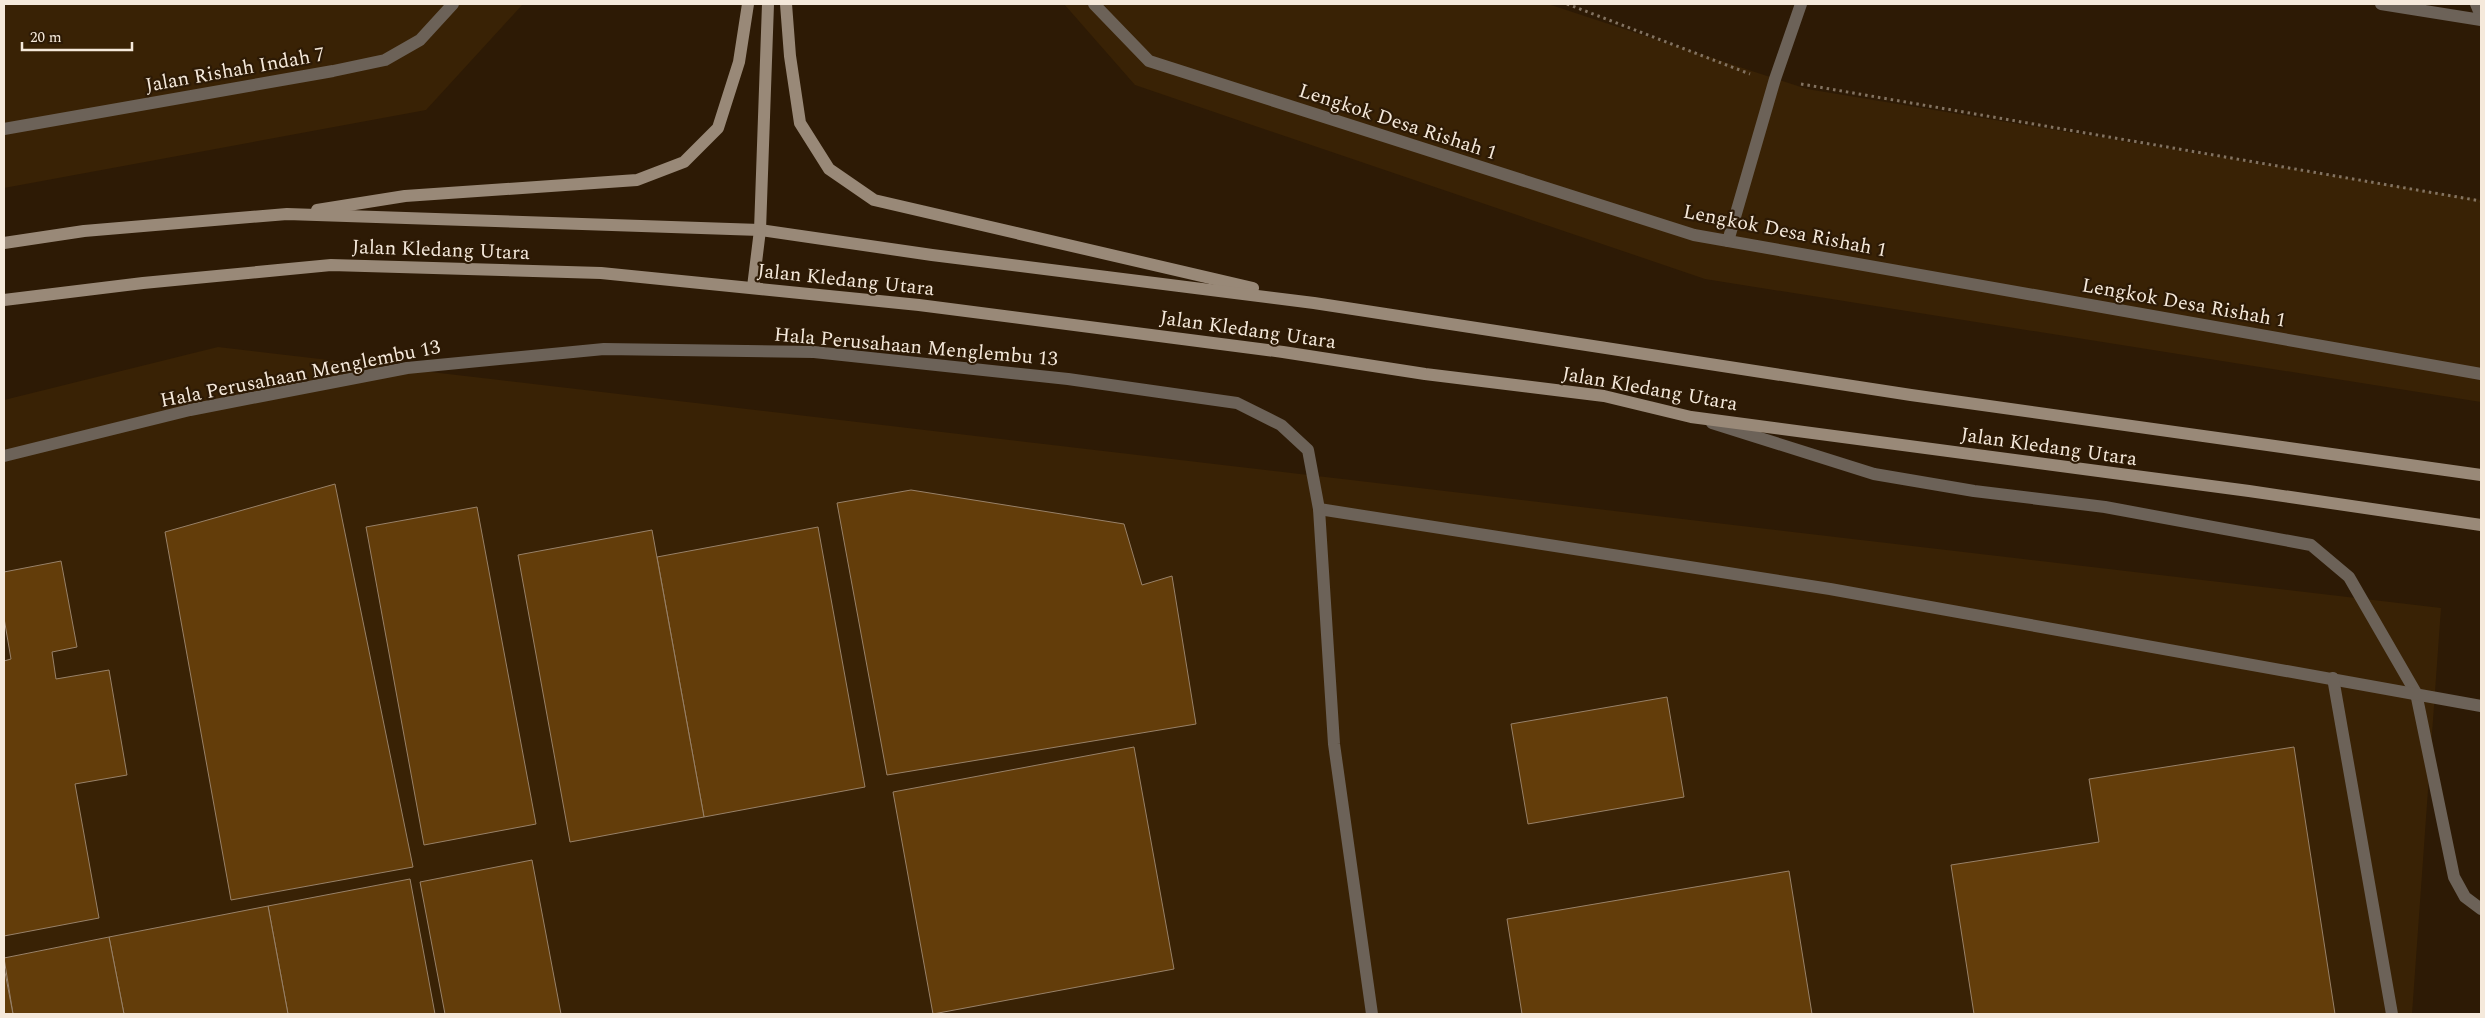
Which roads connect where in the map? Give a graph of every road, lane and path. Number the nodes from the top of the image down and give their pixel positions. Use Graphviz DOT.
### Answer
graph roads {
  1 [pos="453,4"];
  2 [pos="748,4"];
  3 [pos="768,4"];
  4 [pos="786,4"];
  5 [pos="1094,4"];
  6 [pos="1566,4"];
  7 [pos="1801,4"];
  8 [pos="2381,4"];
  9 [pos="2476,4"];
  10 [pos="2481,16"];
  11 [pos="2481,20"];
  12 [pos="1775,79"];
  13 [pos="4,129"];
  14 [pos="2481,201"];
  15 [pos="287,214"];
  16 [pos="760,230"];
  17 [pos="1728,240"];
  18 [pos="4,243"];
  19 [pos="753,287"];
  20 [pos="4,300"];
  21 [pos="1314,302"];
  22 [pos="2481,374"];
  23 [pos="1691,417"];
  24 [pos="4,456"];
  25 [pos="2481,475"];
  26 [pos="1319,509"];
  27 [pos="2481,525"];
  28 [pos="2333,678"];
  29 [pos="2416,693"];
  30 [pos="2481,706"];
  31 [pos="2481,909"];
  32 [pos="1372,1014"];
  33 [pos="2392,1014"];
  1 -- 13 [label="street, Jalan Rishah Indah 7"];
  2 -- 15 [label="main road"];
  3 -- 16 [label="main road"];
  4 -- 21 [label="main road"];
  5 -- 17 [label="street, Lengkok Desa Rishah 1"];
  6 -- 12 [label="path"];
  7 -- 12 [label="street"];
  8 -- 11 [label="street"];
  9 -- 10 [label="street"];
  12 -- 14 [label="path"];
  12 -- 17 [label="street"];
  15 -- 16 [label="main road, Jalan Kledang Utara"];
  15 -- 18 [label="main road, Jalan Kledang Utara"];
  16 -- 19 [label="main road"];
  16 -- 21 [label="main road, Jalan Kledang Utara"];
  17 -- 22 [label="street, Lengkok Desa Rishah 1"];
  19 -- 20 [label="main road, Jalan Kledang Utara"];
  19 -- 23 [label="main road, Jalan Kledang Utara"];
  21 -- 25 [label="main road, Jalan Kledang Utara"];
  23 -- 27 [label="main road, Jalan Kledang Utara"];
  23 -- 29 [label="street"];
  24 -- 26 [label="street, Hala Perusahaan Menglembu 13"];
  26 -- 28 [label="street"];
  26 -- 32 [label="street"];
  28 -- 29 [label="street"];
  28 -- 33 [label="street"];
  29 -- 30 [label="street"];
  29 -- 31 [label="street"];
}
